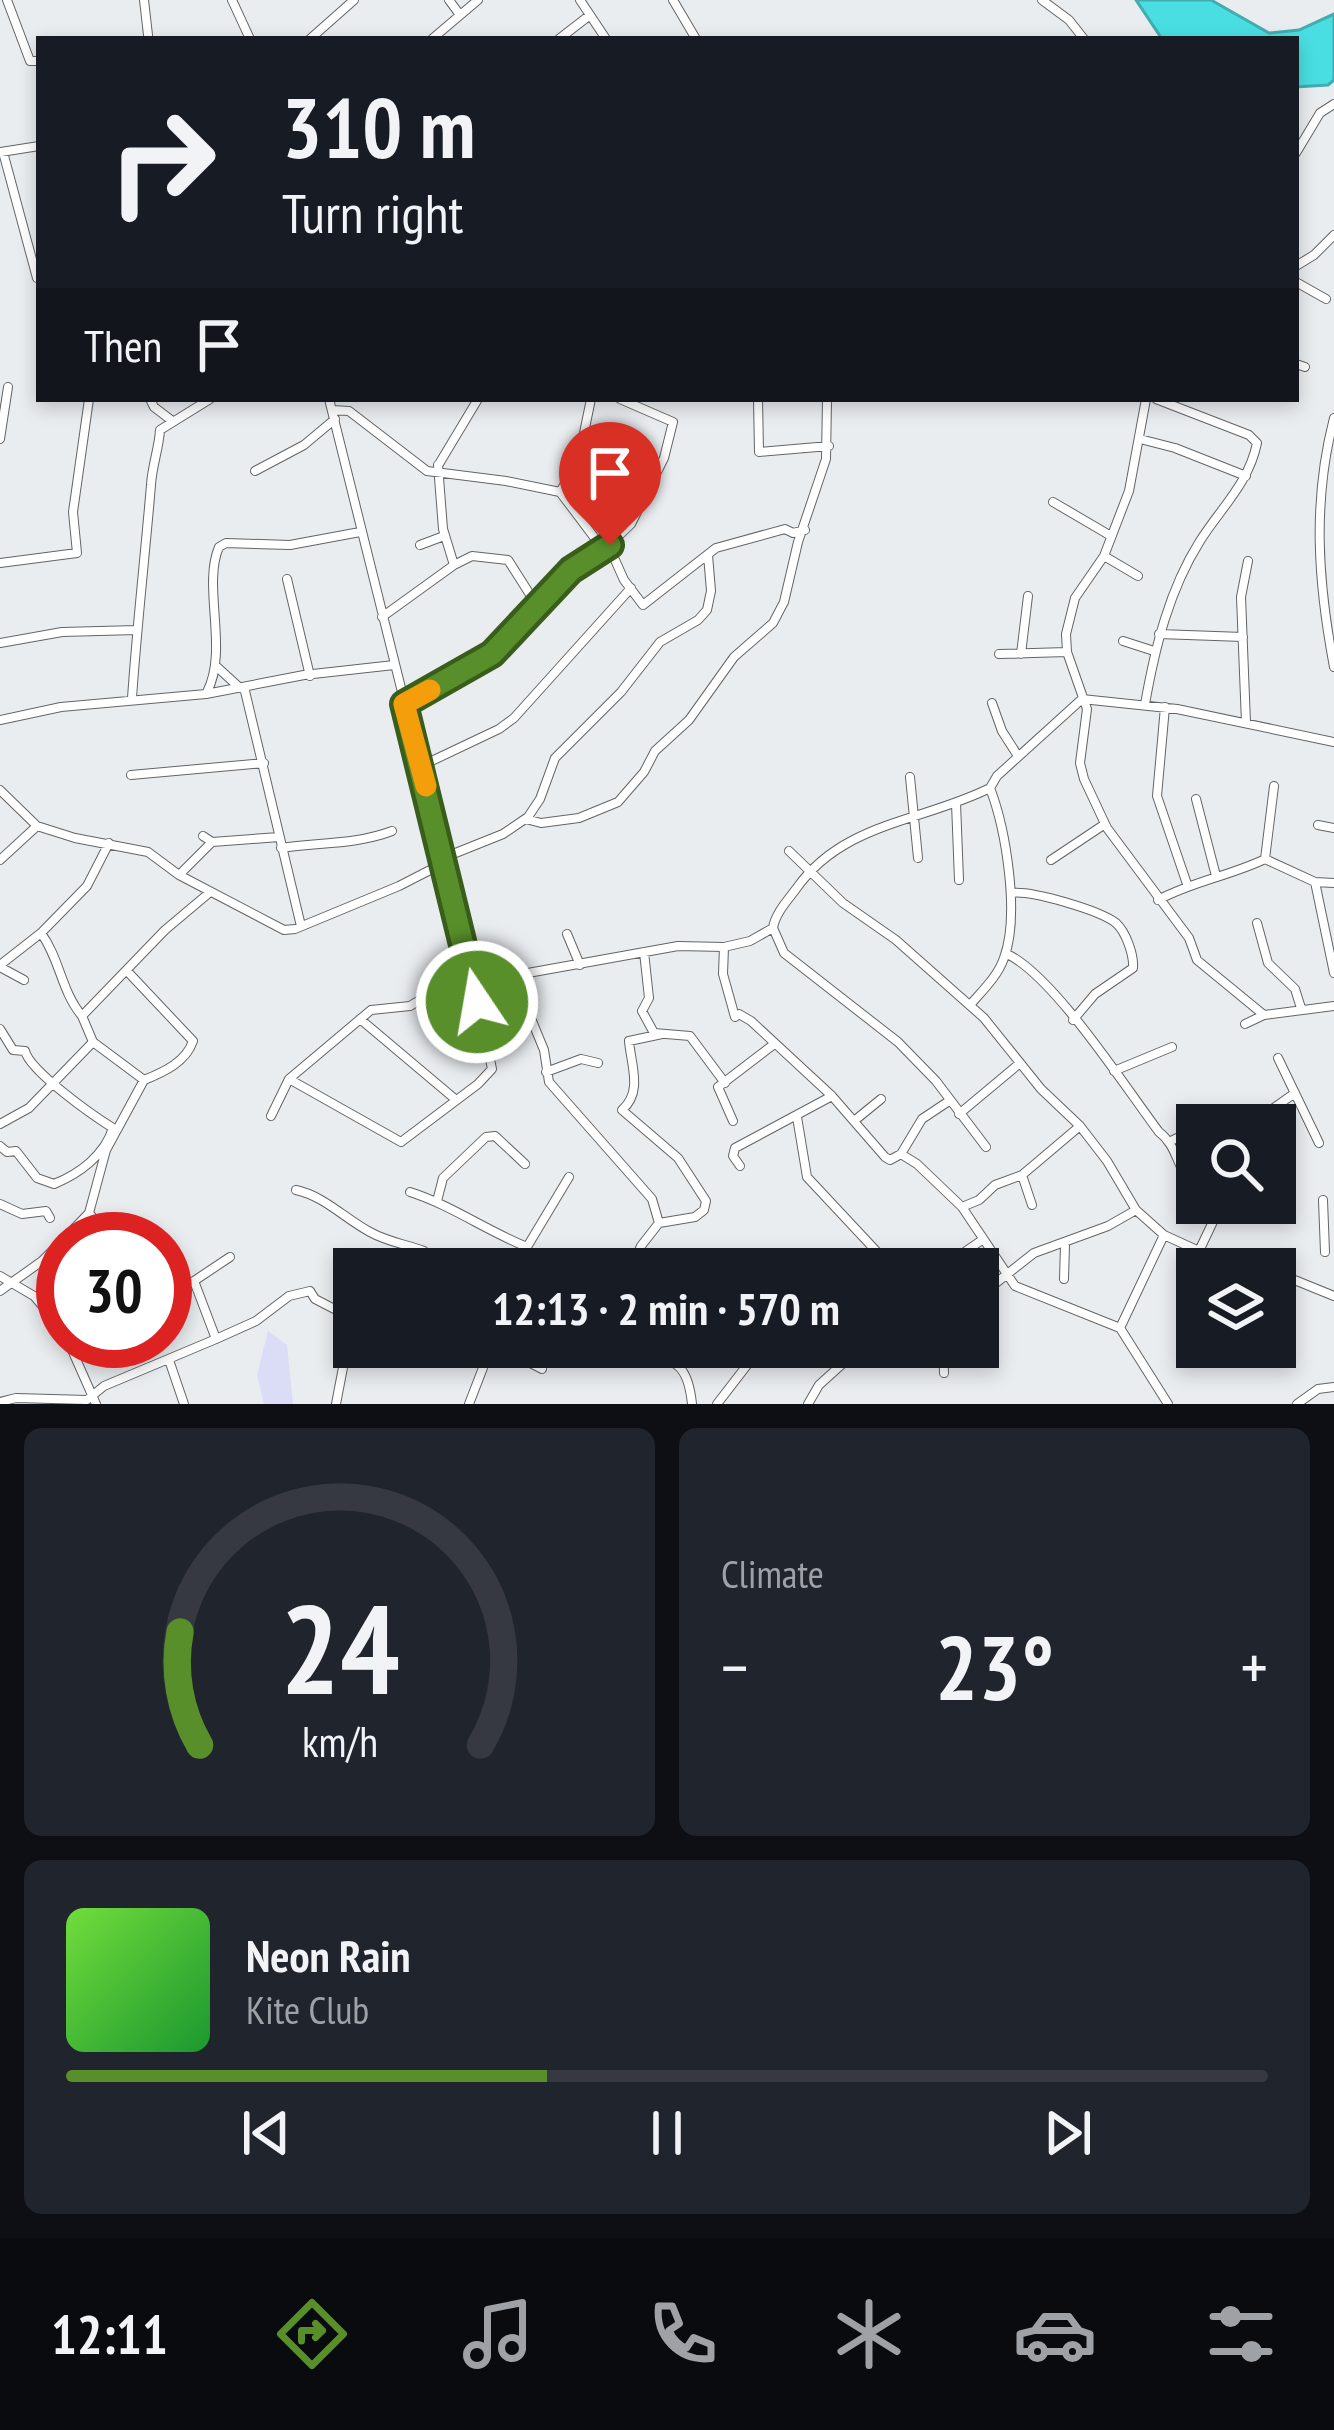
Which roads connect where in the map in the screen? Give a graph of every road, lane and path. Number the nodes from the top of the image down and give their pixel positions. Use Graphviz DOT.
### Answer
graph roads {
  1 [pos="8,0"];
  2 [pos="144,0"];
  3 [pos="232,0"];
  4 [pos="354,0"];
  5 [pos="449,0"];
  6 [pos="478,0"];
  7 [pos="580,0"];
  8 [pos="674,0"];
  9 [pos="1042,0"];
  10 [pos="460,15"];
  11 [pos="590,15"];
  12 [pos="148,35"];
  13 [pos="249,36"];
  14 [pos="314,36"];
  15 [pos="436,36"];
  16 [pos="563,36"];
  17 [pos="604,36"];
  18 [pos="694,36"];
  19 [pos="1082,36"];
  20 [pos="36,61"];
  21 [pos="1334,104"];
  22 [pos="36,146"];
  23 [pos="1299,148"];
  24 [pos="2,152"];
  25 [pos="1334,235"];
  26 [pos="1299,264"];
  27 [pos="36,274"];
  28 [pos="1299,284"];
  29 [pos="1326,298"];
  30 [pos="8,387"];
  31 [pos="89,402"];
  32 [pos="152,402"];
  33 [pos="204,402"];
  34 [pos="330,402"];
  35 [pos="356,402"];
  36 [pos="476,402"];
  37 [pos="589,402"];
  38 [pos="628,402"];
  39 [pos="758,402"];
  40 [pos="827,402"];
  41 [pos="1146,402"];
  42 [pos="1164,402"];
  43 [pos="345,409"];
  44 [pos="333,416"];
  45 [pos="1334,418"];
  46 [pos="166,420"];
  47 [pos="0,439"];
  48 [pos="1140,439"];
  49 [pos="829,446"];
  50 [pos="578,462"];
  51 [pos="601,464"];
  52 [pos="438,469"];
  53 [pos="255,471"];
  54 [pos="1246,476"];
  55 [pos="560,492"];
  56 [pos="1053,502"];
  57 [pos="1334,510"];
  58 [pos="1318,512"];
  59 [pos="805,530"];
  60 [pos="360,532"];
  61 [pos="444,536"];
  62 [pos="1112,536"];
  63 [pos="420,545"];
  64 [pos="603,549"];
  65 [pos="708,555"];
  66 [pos="1105,556"];
  67 [pos="1248,561"];
  68 [pos="0,563"];
  69 [pos="454,565"];
  70 [pos="693,567"];
  71 [pos="1138,576"];
  72 [pos="287,579"];
  73 [pos="631,587"];
  74 [pos="711,592"];
  75 [pos="1028,596"];
  76 [pos="536,604"];
  77 [pos="382,616"];
  78 [pos="137,630"];
  79 [pos="1160,634"];
  80 [pos="1243,637"];
  81 [pos="1123,640"];
  82 [pos="0,643"];
  83 [pos="1154,651"];
  84 [pos="1067,652"];
  85 [pos="999,654"];
  86 [pos="1021,654"];
  87 [pos="394,665"];
  88 [pos="216,666"];
  89 [pos="1334,667"];
  90 [pos="310,676"];
  91 [pos="242,688"];
  92 [pos="206,694"];
  93 [pos="132,698"];
  94 [pos="1082,699"];
  95 [pos="404,704"];
  96 [pos="992,704"];
  97 [pos="1145,704"];
  98 [pos="1165,707"];
  99 [pos="0,720"];
  100 [pos="1246,722"];
  101 [pos="1334,742"];
  102 [pos="1018,756"];
  103 [pos="264,763"];
  104 [pos="421,766"];
  105 [pos="131,776"];
  106 [pos="910,776"];
  107 [pos="1274,787"];
  108 [pos="990,788"];
  109 [pos="0,790"];
  110 [pos="1196,800"];
  111 [pos="956,803"];
  112 [pos="911,816"];
  113 [pos="524,819"];
  114 [pos="1105,824"];
  115 [pos="1318,825"];
  116 [pos="37,826"];
  117 [pos="1334,828"];
  118 [pos="392,831"];
  119 [pos="279,837"];
  120 [pos="110,842"];
  121 [pos="281,848"];
  122 [pos="789,851"];
  123 [pos="442,858"];
  124 [pos="918,858"];
  125 [pos="1265,859"];
  126 [pos="0,860"];
  127 [pos="1052,860"];
  128 [pos="809,870"];
  129 [pos="179,875"];
  130 [pos="1216,876"];
  131 [pos="959,880"];
  132 [pos="1315,882"];
  133 [pos="1334,883"];
  134 [pos="1187,884"];
  135 [pos="209,892"];
  136 [pos="1011,893"];
  137 [pos="1158,900"];
  138 [pos="1257,923"];
  139 [pos="301,926"];
  140 [pos="773,928"];
  141 [pos="41,933"];
  142 [pos="567,934"];
  143 [pos="724,947"];
  144 [pos="644,952"];
  145 [pos="1007,954"];
  146 [pos="580,965"];
  147 [pos="0,966"];
  148 [pos="127,971"];
  149 [pos="529,973"];
  150 [pos="1334,973"];
  151 [pos="473,976"];
  152 [pos="24,980"];
  153 [pos="970,1005"];
  154 [pos="1334,1006"];
  155 [pos="1301,1008"];
  156 [pos="1264,1015"];
  157 [pos="82,1016"];
  158 [pos="360,1019"];
  159 [pos="1073,1019"];
  160 [pos="1245,1024"];
  161 [pos="0,1029"];
  162 [pos="662,1034"];
  163 [pos="93,1042"];
  164 [pos="773,1045"];
  165 [pos="1172,1047"];
  166 [pos="1278,1058"];
  167 [pos="598,1063"];
  168 [pos="1020,1063"];
  169 [pos="1114,1071"];
  170 [pos="546,1072"];
  171 [pos="289,1078"];
  172 [pos="52,1080"];
  173 [pos="144,1080"];
  174 [pos="725,1083"];
  175 [pos="1295,1093"];
  176 [pos="832,1096"];
  177 [pos="455,1099"];
  178 [pos="881,1099"];
  179 [pos="950,1101"];
  180 [pos="1279,1104"];
  181 [pos="959,1114"];
  182 [pos="271,1116"];
  183 [pos="797,1117"];
  184 [pos="733,1121"];
  185 [pos="854,1121"];
  186 [pos="0,1124"];
  187 [pos="1080,1126"];
  188 [pos="1176,1138"];
  189 [pos="1171,1141"];
  190 [pos="1319,1143"];
  191 [pos="0,1146"];
  192 [pos="986,1147"];
  193 [pos="901,1154"];
  194 [pos="1176,1158"];
  195 [pos="525,1164"];
  196 [pos="740,1166"];
  197 [pos="1022,1175"];
  198 [pos="569,1177"];
  199 [pos="296,1190"];
  200 [pos="410,1192"];
  201 [pos="1323,1200"];
  202 [pos="437,1201"];
  203 [pos="0,1204"];
  204 [pos="1032,1204"];
  205 [pos="962,1207"];
  206 [pos="1136,1210"];
  207 [pos="47,1212"];
  208 [pos="92,1212"];
  209 [pos="658,1223"];
  210 [pos="1329,1230"];
  211 [pos="1164,1235"];
  212 [pos="982,1240"];
  213 [pos="1065,1245"];
  214 [pos="527,1247"];
  215 [pos="410,1248"];
  216 [pos="643,1248"];
  217 [pos="873,1248"];
  218 [pos="970,1248"];
  219 [pos="1194,1248"];
  220 [pos="1325,1252"];
  221 [pos="230,1257"];
  222 [pos="36,1263"];
  223 [pos="1006,1275"];
  224 [pos="0,1276"];
  225 [pos="1064,1279"];
  226 [pos="194,1281"];
  227 [pos="999,1281"];
  228 [pos="1296,1281"];
  229 [pos="11,1285"];
  230 [pos="0,1291"];
  231 [pos="1334,1296"];
  232 [pos="36,1298"];
  233 [pos="333,1308"];
  234 [pos="1120,1328"];
  235 [pos="216,1339"];
  236 [pos="192,1350"];
  237 [pos="80,1368"];
  238 [pos="149,1368"];
  239 [pos="172,1368"];
  240 [pos="344,1368"];
  241 [pos="485,1368"];
  242 [pos="679,1368"];
  243 [pos="744,1368"];
  244 [pos="838,1368"];
  245 [pos="944,1368"];
  246 [pos="944,1373"];
  247 [pos="1334,1387"];
  248 [pos="94,1400"];
  249 [pos="0,1402"];
  250 [pos="689,1403"];
  251 [pos="811,1403"];
  252 [pos="184,1404"];
  253 [pos="336,1404"];
  254 [pos="469,1404"];
  255 [pos="717,1404"];
  256 [pos="1168,1404"];
  257 [pos="1297,1404"];
  1 -- 20 [label="street"];
  2 -- 12 [label="street"];
  3 -- 13 [label="street"];
  4 -- 14 [label="street"];
  5 -- 10 [label="street"];
  6 -- 10 [label="street"];
  7 -- 11 [label="street"];
  8 -- 18 [label="street"];
  9 -- 19 [label="street"];
  10 -- 15 [label="street"];
  11 -- 16 [label="street"];
  11 -- 17 [label="street"];
  21 -- 23 [label="street"];
  22 -- 24 [label="street"];
  24 -- 27 [label="street"];
  25 -- 26 [label="street"];
  28 -- 29 [label="street"];
  30 -- 47 [label="street"];
  31 -- 68 [label="street"];
  32 -- 46 [label="street"];
  33 -- 46 [label="street"];
  34 -- 44 [label="street"];
  35 -- 43 [label="street"];
  36 -- 52 [label="street"];
  37 -- 50 [label="street"];
  38 -- 64 [label="street"];
  39 -- 49 [label="street"];
  40 -- 49 [label="street"];
  41 -- 48 [label="street"];
  42 -- 54 [label="street"];
  43 -- 44 [label="street"];
  43 -- 52 [label="street"];
  44 -- 53 [label="street"];
  44 -- 60 [label="street"];
  45 -- 58 [label="street"];
  46 -- 78 [label="street"];
  48 -- 54 [label="street"];
  48 -- 62 [label="street"];
  49 -- 59 [label="street"];
  50 -- 51 [label="street"];
  50 -- 55 [label="street"];
  52 -- 55 [label="street"];
  52 -- 61 [label="street"];
  54 -- 79 [label="street"];
  55 -- 64 [label="street"];
  56 -- 62 [label="street"];
  57 -- 58 [label="street"];
  58 -- 89 [label="street"];
  59 -- 65 [label="street"];
  59 -- 113 [label="street"];
  60 -- 77 [label="street"];
  60 -- 88 [label="street"];
  61 -- 63 [label="street"];
  61 -- 69 [label="street"];
  62 -- 66 [label="street"];
  64 -- 73 [label="street"];
  64 -- 76 [label="street"];
  65 -- 70 [label="street"];
  65 -- 74 [label="street"];
  66 -- 71 [label="street"];
  66 -- 84 [label="street"];
  67 -- 80 [label="street"];
  69 -- 76 [label="street"];
  69 -- 77 [label="street"];
  70 -- 73 [label="street"];
  70 -- 74 [label="street"];
  72 -- 90 [label="street"];
  73 -- 104 [label="street"];
  74 -- 113 [label="street"];
  75 -- 86 [label="street"];
  76 -- 95 [label="street"];
  77 -- 87 [label="street"];
  78 -- 82 [label="street"];
  78 -- 93 [label="street"];
  79 -- 80 [label="street"];
  79 -- 83 [label="street"];
  80 -- 100 [label="street"];
  81 -- 83 [label="street"];
  83 -- 97 [label="street"];
  84 -- 86 [label="street"];
  84 -- 94 [label="street"];
  85 -- 86 [label="street"];
  87 -- 90 [label="street"];
  87 -- 95 [label="street"];
  88 -- 91 [label="street"];
  88 -- 92 [label="street"];
  90 -- 91 [label="street"];
  91 -- 92 [label="street"];
  91 -- 103 [label="street"];
  92 -- 93 [label="street"];
  93 -- 99 [label="street"];
  94 -- 97 [label="street"];
  94 -- 102 [label="street"];
  94 -- 114 [label="street"];
  95 -- 104 [label="street"];
  96 -- 102 [label="street"];
  97 -- 98 [label="street"];
  98 -- 100 [label="street"];
  98 -- 134 [label="street"];
  100 -- 101 [label="street"];
  102 -- 108 [label="street"];
  103 -- 105 [label="street"];
  103 -- 119 [label="street"];
  104 -- 123 [label="street"];
  106 -- 112 [label="street"];
  107 -- 125 [label="street"];
  108 -- 111 [label="street"];
  108 -- 136 [label="street"];
  109 -- 116 [label="street"];
  110 -- 130 [label="street"];
  111 -- 112 [label="street"];
  111 -- 131 [label="street"];
  112 -- 124 [label="street"];
  112 -- 128 [label="street"];
  113 -- 123 [label="street"];
  114 -- 127 [label="street"];
  114 -- 137 [label="street"];
  115 -- 117 [label="street"];
  116 -- 120 [label="street"];
  116 -- 126 [label="street"];
  118 -- 121 [label="street"];
  119 -- 121 [label="street"];
  119 -- 129 [label="street"];
  120 -- 129 [label="street"];
  120 -- 141 [label="street"];
  121 -- 139 [label="street"];
  122 -- 128 [label="street"];
  123 -- 139 [label="street"];
  123 -- 151 [label="street"];
  125 -- 130 [label="street"];
  125 -- 132 [label="street"];
  128 -- 140 [label="street"];
  128 -- 153 [label="street"];
  129 -- 135 [label="street"];
  130 -- 134 [label="street"];
  132 -- 133 [label="street"];
  132 -- 150 [label="street"];
  134 -- 137 [label="street"];
  135 -- 139 [label="street"];
  135 -- 148 [label="street"];
  136 -- 145 [label="street"];
  136 -- 159 [label="street"];
  137 -- 156 [label="street"];
  138 -- 155 [label="street"];
  140 -- 143 [label="street"];
  140 -- 179 [label="street"];
  141 -- 147 [label="street"];
  141 -- 157 [label="street"];
  142 -- 146 [label="street"];
  143 -- 144 [label="street"];
  143 -- 164 [label="street"];
  144 -- 146 [label="street"];
  144 -- 162 [label="street"];
  145 -- 153 [label="street"];
  145 -- 159 [label="street"];
  146 -- 149 [label="street"];
  147 -- 152 [label="street"];
  148 -- 157 [label="street"];
  148 -- 173 [label="street"];
  149 -- 151 [label="street"];
  149 -- 170 [label="street"];
  151 -- 158 [label="street"];
  151 -- 177 [label="street"];
  153 -- 168 [label="street"];
  154 -- 155 [label="street"];
  155 -- 156 [label="street"];
  156 -- 160 [label="street"];
  157 -- 163 [label="street"];
  158 -- 171 [label="street"];
  158 -- 177 [label="street"];
  159 -- 169 [label="street"];
  161 -- 172 [label="street"];
  162 -- 174 [label="street"];
  162 -- 209 [label="street"];
  163 -- 172 [label="street"];
  163 -- 173 [label="street"];
  164 -- 174 [label="street"];
  164 -- 176 [label="street"];
  165 -- 169 [label="street"];
  166 -- 175 [label="street"];
  167 -- 170 [label="street"];
  168 -- 181 [label="street"];
  168 -- 187 [label="street"];
  169 -- 189 [label="street"];
  170 -- 209 [label="street"];
  171 -- 177 [label="street"];
  171 -- 182 [label="street"];
  172 -- 186 [label="street"];
  172 -- 191 [label="street"];
  173 -- 208 [label="street"];
  174 -- 184 [label="street"];
  175 -- 180 [label="street"];
  175 -- 190 [label="street"];
  176 -- 183 [label="street"];
  176 -- 185 [label="street"];
  178 -- 185 [label="street"];
  179 -- 181 [label="street"];
  179 -- 193 [label="street"];
  181 -- 192 [label="street"];
  183 -- 196 [label="street"];
  183 -- 217 [label="street"];
  185 -- 193 [label="street"];
  187 -- 197 [label="street"];
  187 -- 206 [label="street"];
  188 -- 189 [label="street"];
  189 -- 194 [label="street"];
  193 -- 205 [label="street"];
  195 -- 202 [label="street"];
  197 -- 204 [label="street"];
  197 -- 205 [label="street"];
  198 -- 214 [label="street"];
  199 -- 215 [label="street"];
  200 -- 202 [label="street"];
  201 -- 210 [label="street"];
  202 -- 214 [label="street"];
  203 -- 207 [label="street"];
  205 -- 212 [label="street"];
  206 -- 211 [label="street"];
  206 -- 213 [label="street"];
  209 -- 216 [label="street"];
  210 -- 220 [label="street"];
  211 -- 219 [label="street"];
  211 -- 234 [label="street"];
  212 -- 218 [label="street"];
  212 -- 223 [label="street"];
  213 -- 223 [label="street"];
  213 -- 225 [label="street"];
  221 -- 226 [label="street"];
  222 -- 229 [label="street"];
  223 -- 227 [label="street"];
  223 -- 234 [label="street"];
  224 -- 229 [label="street"];
  226 -- 235 [label="street"];
  228 -- 231 [label="street"];
  229 -- 230 [label="street"];
  229 -- 232 [label="street"];
  233 -- 235 [label="street"];
  234 -- 256 [label="street"];
  235 -- 236 [label="street"];
  237 -- 248 [label="street"];
  238 -- 248 [label="street"];
  239 -- 252 [label="street"];
  240 -- 253 [label="street"];
  241 -- 254 [label="street"];
  242 -- 250 [label="street"];
  243 -- 255 [label="street"];
  244 -- 251 [label="street"];
  245 -- 246 [label="street"];
  247 -- 257 [label="street"];
  248 -- 249 [label="street"];
}
